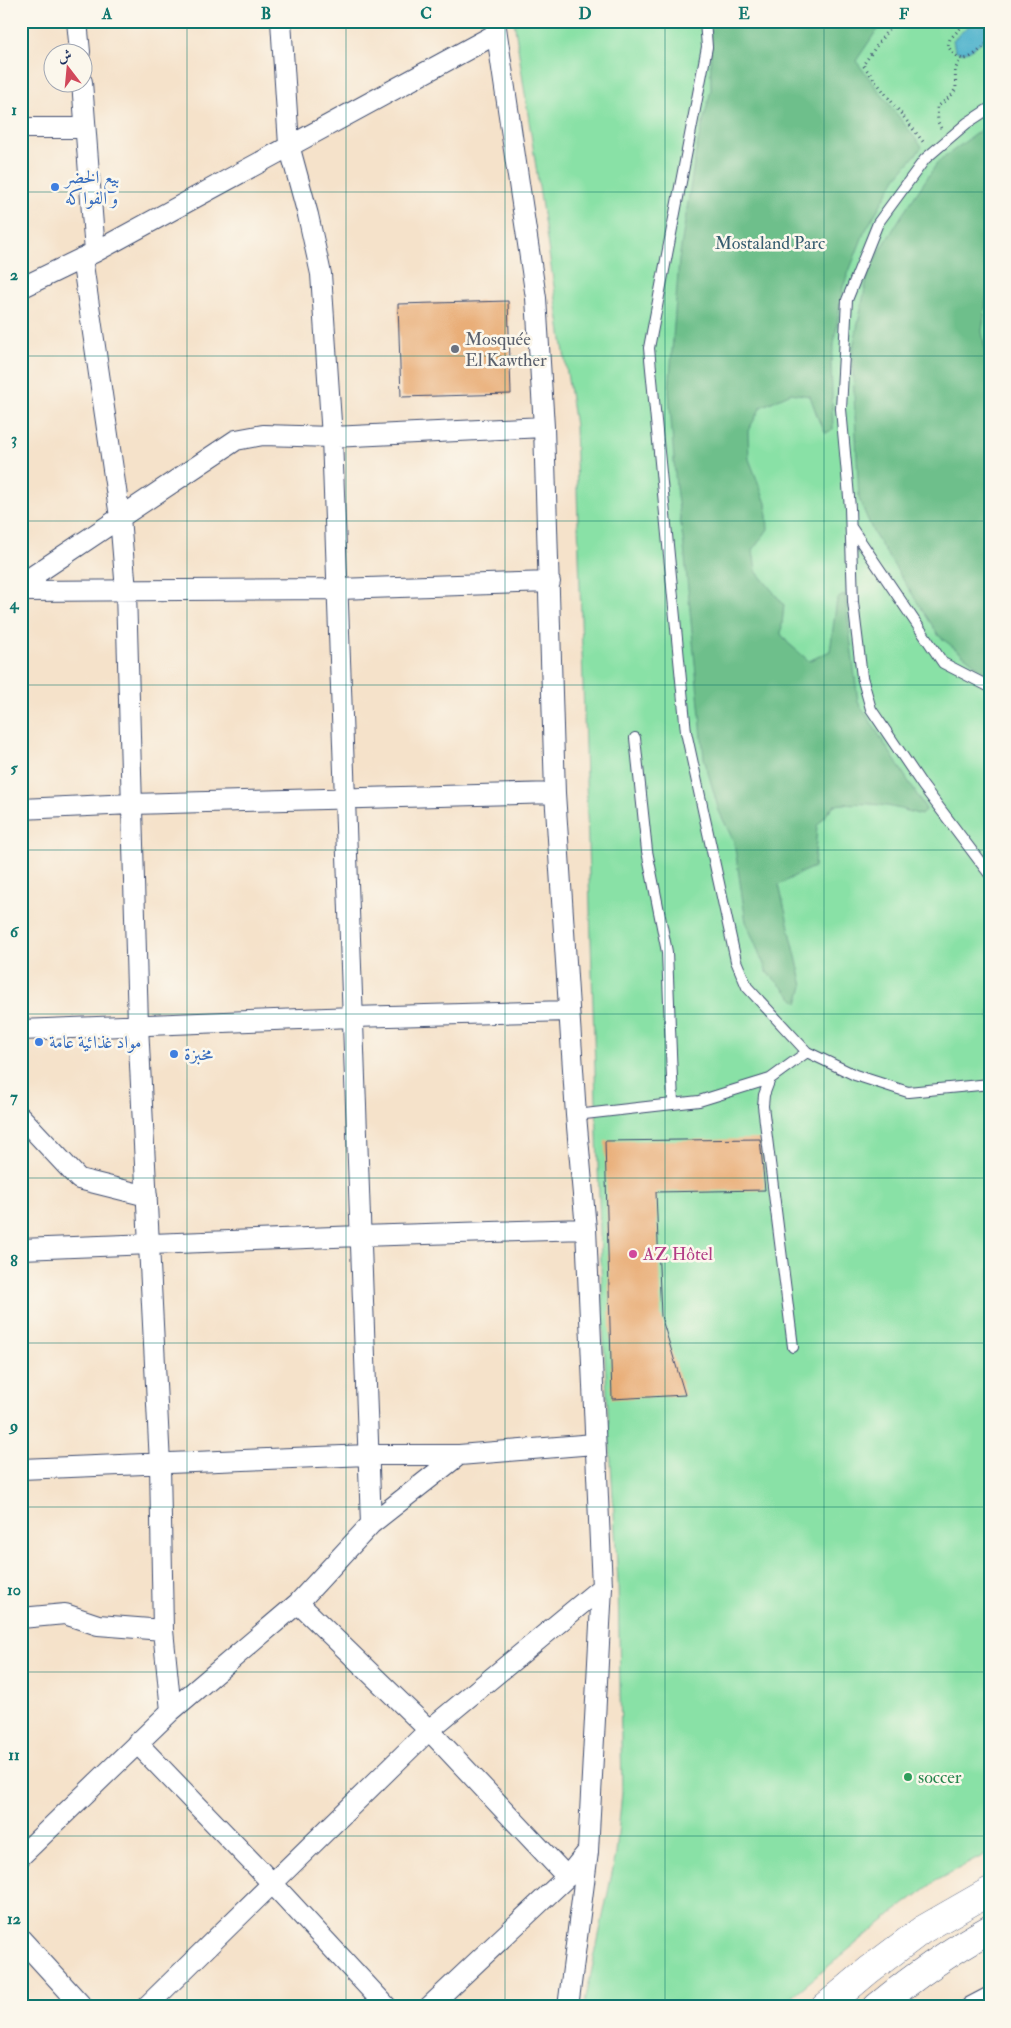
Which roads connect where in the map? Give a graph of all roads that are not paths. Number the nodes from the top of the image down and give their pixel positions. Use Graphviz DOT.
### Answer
graph roads {
  1 [pos="77,21"];
  2 [pos="281,21"];
  3 [pos="706,21"];
  4 [pos="496,27"];
  5 [pos="79,42"];
  6 [pos="83,92"];
  7 [pos="990,108"];
  8 [pos="21,128"];
  9 [pos="85,128"];
  10 [pos="289,145"];
  11 [pos="88,255"];
  12 [pos="21,288"];
  13 [pos="544,427"];
  14 [pos="332,437"];
  15 [pos="120,517"];
  16 [pos="850,526"];
  17 [pos="550,582"];
  18 [pos="21,584"];
  19 [pos="338,589"];
  20 [pos="21,591"];
  21 [pos="126,591"];
  22 [pos="990,687"];
  23 [pos="635,738"];
  24 [pos="554,793"];
  25 [pos="345,798"];
  26 [pos="132,804"];
  27 [pos="21,809"];
  28 [pos="990,874"];
  29 [pos="569,1010"];
  30 [pos="353,1017"];
  31 [pos="138,1024"];
  32 [pos="21,1030"];
  33 [pos="807,1052"];
  34 [pos="770,1079"];
  35 [pos="990,1084"];
  36 [pos="674,1103"];
  37 [pos="576,1114"];
  38 [pos="21,1117"];
  39 [pos="148,1196"];
  40 [pos="586,1229"];
  41 [pos="360,1236"];
  42 [pos="150,1244"];
  43 [pos="21,1250"];
  44 [pos="793,1347"];
  45 [pos="594,1444"];
  46 [pos="368,1455"];
  47 [pos="459,1455"];
  48 [pos="160,1464"];
  49 [pos="21,1469"];
  50 [pos="370,1524"];
  51 [pos="602,1586"];
  52 [pos="298,1603"];
  53 [pos="21,1618"];
  54 [pos="163,1630"];
  55 [pos="171,1711"];
  56 [pos="429,1730"];
  57 [pos="137,1743"];
  58 [pos="588,1851"];
  59 [pos="21,1856"];
  60 [pos="567,1877"];
  61 [pos="271,1882"];
  62 [pos="990,1891"];
  63 [pos="990,1929"];
  64 [pos="21,1939"];
  65 [pos="990,1997"];
  66 [pos="83,2007"];
  67 [pos="146,2007"];
  68 [pos="387,2007"];
  69 [pos="429,2007"];
  70 [pos="568,2007"];
  71 [pos="825,2007"];
  72 [pos="877,2007"];
  73 [pos="971,2007"];
  1 -- 5 [label="street"];
  2 -- 10 [label="street"];
  3 -- 33 [label="lane"];
  4 -- 10 [label="street"];
  4 -- 13 [label="street"];
  6 -- 9 [label="street"];
  7 -- 16 [label="lane"];
  8 -- 9 [label="street"];
  9 -- 11 [label="street"];
  10 -- 11 [label="street"];
  10 -- 14 [label="street"];
  11 -- 12 [label="street"];
  11 -- 15 [label="street"];
  13 -- 14 [label="street"];
  13 -- 17 [label="street"];
  14 -- 15 [label="street"];
  14 -- 19 [label="street"];
  15 -- 18 [label="street"];
  15 -- 21 [label="street"];
  16 -- 22 [label="lane"];
  16 -- 28 [label="lane"];
  17 -- 19 [label="street"];
  17 -- 24 [label="street"];
  19 -- 21 [label="street"];
  19 -- 25 [label="street"];
  20 -- 21 [label="street"];
  21 -- 26 [label="street"];
  23 -- 36 [label="lane"];
  24 -- 25 [label="street"];
  24 -- 29 [label="street"];
  25 -- 26 [label="street"];
  25 -- 30 [label="street"];
  26 -- 27 [label="street"];
  26 -- 31 [label="street"];
  29 -- 30 [label="street"];
  29 -- 37 [label="street"];
  30 -- 31 [label="street"];
  30 -- 41 [label="street"];
  31 -- 32 [label="street"];
  31 -- 39 [label="street"];
  33 -- 34 [label="lane"];
  33 -- 35 [label="lane"];
  34 -- 36 [label="lane"];
  34 -- 44 [label="lane"];
  36 -- 37 [label="lane"];
  37 -- 40 [label="street"];
  38 -- 39 [label="street"];
  39 -- 42 [label="street"];
  40 -- 41 [label="street"];
  40 -- 45 [label="street"];
  41 -- 42 [label="street"];
  41 -- 46 [label="street"];
  42 -- 43 [label="street"];
  42 -- 48 [label="street"];
  45 -- 47 [label="street"];
  45 -- 51 [label="street"];
  46 -- 47 [label="street"];
  46 -- 48 [label="street"];
  46 -- 50 [label="street"];
  47 -- 50 [label="street"];
  48 -- 49 [label="street"];
  48 -- 54 [label="street"];
  50 -- 52 [label="street"];
  51 -- 56 [label="street"];
  51 -- 58 [label="street"];
  52 -- 55 [label="street"];
  52 -- 56 [label="street"];
  53 -- 54 [label="street"];
  54 -- 55 [label="street"];
  55 -- 57 [label="street"];
  56 -- 60 [label="street"];
  56 -- 61 [label="street"];
  57 -- 59 [label="street"];
  57 -- 61 [label="street"];
  58 -- 60 [label="street"];
  58 -- 70 [label="street"];
  60 -- 69 [label="street"];
  61 -- 67 [label="street"];
  61 -- 68 [label="street"];
  62 -- 71 [label="highway"];
  63 -- 72 [label="highway"];
  64 -- 66 [label="street"];
  65 -- 73 [label="street"];
}
